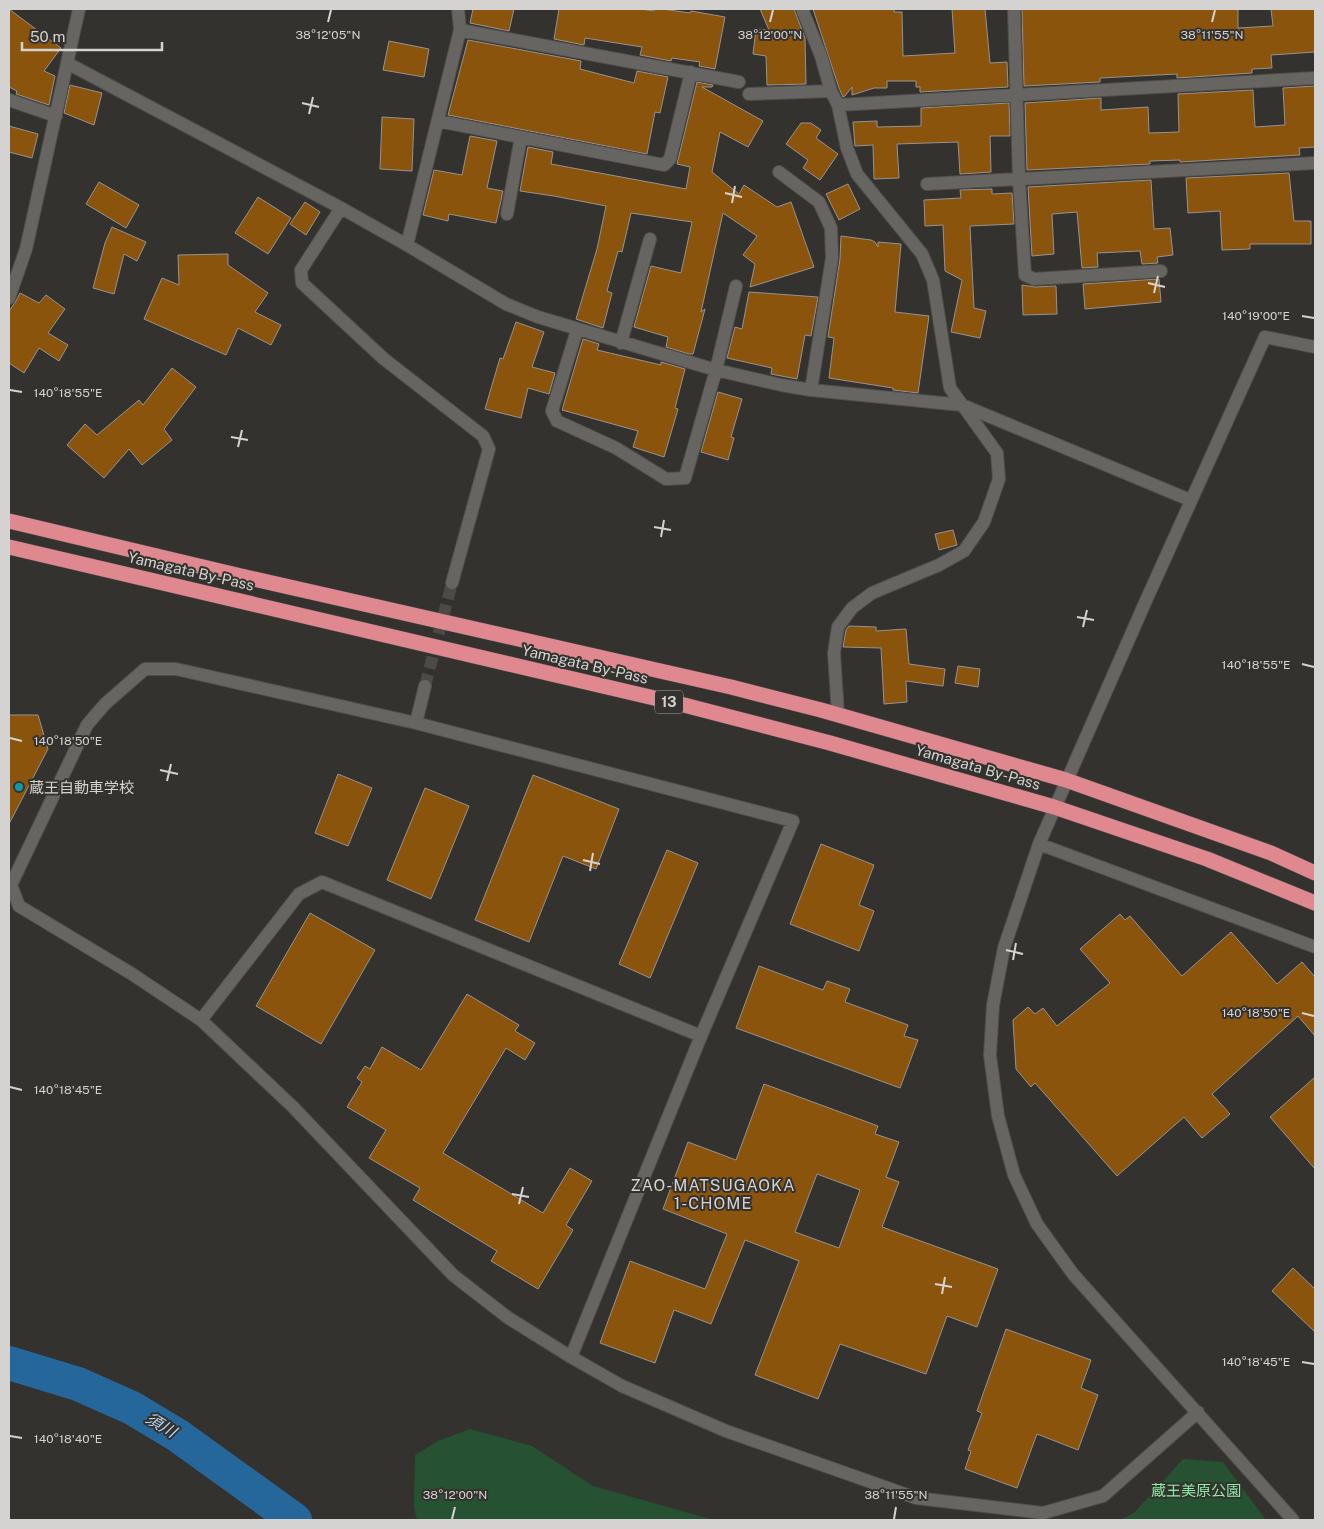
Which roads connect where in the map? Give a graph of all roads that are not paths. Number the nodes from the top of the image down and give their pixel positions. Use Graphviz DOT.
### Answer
graph roads {
  1 [pos="79,9"];
  2 [pos="458,9"];
  3 [pos="802,9"];
  4 [pos="1014,9"];
  5 [pos="460,30"];
  6 [pos="68,63"];
  7 [pos="692,72"];
  8 [pos="1315,78"];
  9 [pos="739,82"];
  10 [pos="831,91"];
  11 [pos="748,94"];
  12 [pos="1016,95"];
  13 [pos="9,100"];
  14 [pos="838,105"];
  15 [pos="56,116"];
  16 [pos="438,121"];
  17 [pos="521,137"];
  18 [pos="1315,163"];
  19 [pos="779,172"];
  20 [pos="1019,179"];
  21 [pos="926,184"];
  22 [pos="341,208"];
  23 [pos="507,214"];
  24 [pos="650,238"];
  25 [pos="407,245"];
  26 [pos="1161,271"];
  27 [pos="736,286"];
  28 [pos="9,298"];
  29 [pos="577,330"];
  30 [pos="621,343"];
  31 [pos="1315,347"];
  32 [pos="716,370"];
  33 [pos="811,390"];
  34 [pos="962,404"];
  35 [pos="1190,500"];
  36 [pos="9,521"];
  37 [pos="9,547"];
  38 [pos="452,583"];
  39 [pos="425,686"];
  40 [pos="838,714"];
  41 [pos="416,723"];
  42 [pos="1066,780"];
  43 [pos="1054,807"];
  44 [pos="1039,844"];
  45 [pos="1315,873"];
  46 [pos="1315,902"];
  47 [pos="1315,947"];
  48 [pos="202,1020"];
  49 [pos="701,1036"];
  50 [pos="571,1357"];
  51 [pos="1198,1412"];
  52 [pos="1293,1520"];
  1 -- 6 [label="street"];
  2 -- 5 [label="street"];
  3 -- 10 [label="street"];
  4 -- 12 [label="street"];
  5 -- 7 [label="street"];
  5 -- 16 [label="street"];
  6 -- 15 [label="street"];
  6 -- 22 [label="street"];
  7 -- 9 [label="street"];
  7 -- 17 [label="street"];
  8 -- 12 [label="street"];
  10 -- 11 [label="street"];
  10 -- 14 [label="street"];
  12 -- 14 [label="street"];
  12 -- 20 [label="street"];
  13 -- 15 [label="street"];
  14 -- 34 [label="street"];
  15 -- 28 [label="street"];
  16 -- 17 [label="street"];
  16 -- 25 [label="street"];
  17 -- 23 [label="street"];
  18 -- 20 [label="street"];
  19 -- 33 [label="street"];
  20 -- 21 [label="street"];
  20 -- 26 [label="street"];
  22 -- 25 [label="street"];
  22 -- 38 [label="street"];
  24 -- 30 [label="street"];
  25 -- 29 [label="street"];
  27 -- 32 [label="street"];
  29 -- 30 [label="street"];
  29 -- 32 [label="street"];
  30 -- 32 [label="street"];
  31 -- 35 [label="street"];
  32 -- 33 [label="street"];
  33 -- 34 [label="street"];
  34 -- 35 [label="street"];
  34 -- 40 [label="street"];
  35 -- 42 [label="street"];
  36 -- 40 [label="highway, Yamagata By-Pass / 13"];
  37 -- 43 [label="highway, Yamagata By-Pass / 13"];
  39 -- 41 [label="street"];
  40 -- 42 [label="highway, Yamagata By-Pass / 13"];
  41 -- 48 [label="street"];
  41 -- 49 [label="street"];
  42 -- 43 [label="street"];
  42 -- 45 [label="highway, Yamagata By-Pass / 13"];
  43 -- 44 [label="street"];
  43 -- 46 [label="highway, Yamagata By-Pass / 13"];
  44 -- 47 [label="street"];
  44 -- 51 [label="street"];
  48 -- 49 [label="street"];
  48 -- 50 [label="street"];
  49 -- 50 [label="street"];
  50 -- 51 [label="street"];
  51 -- 52 [label="street"];
}
